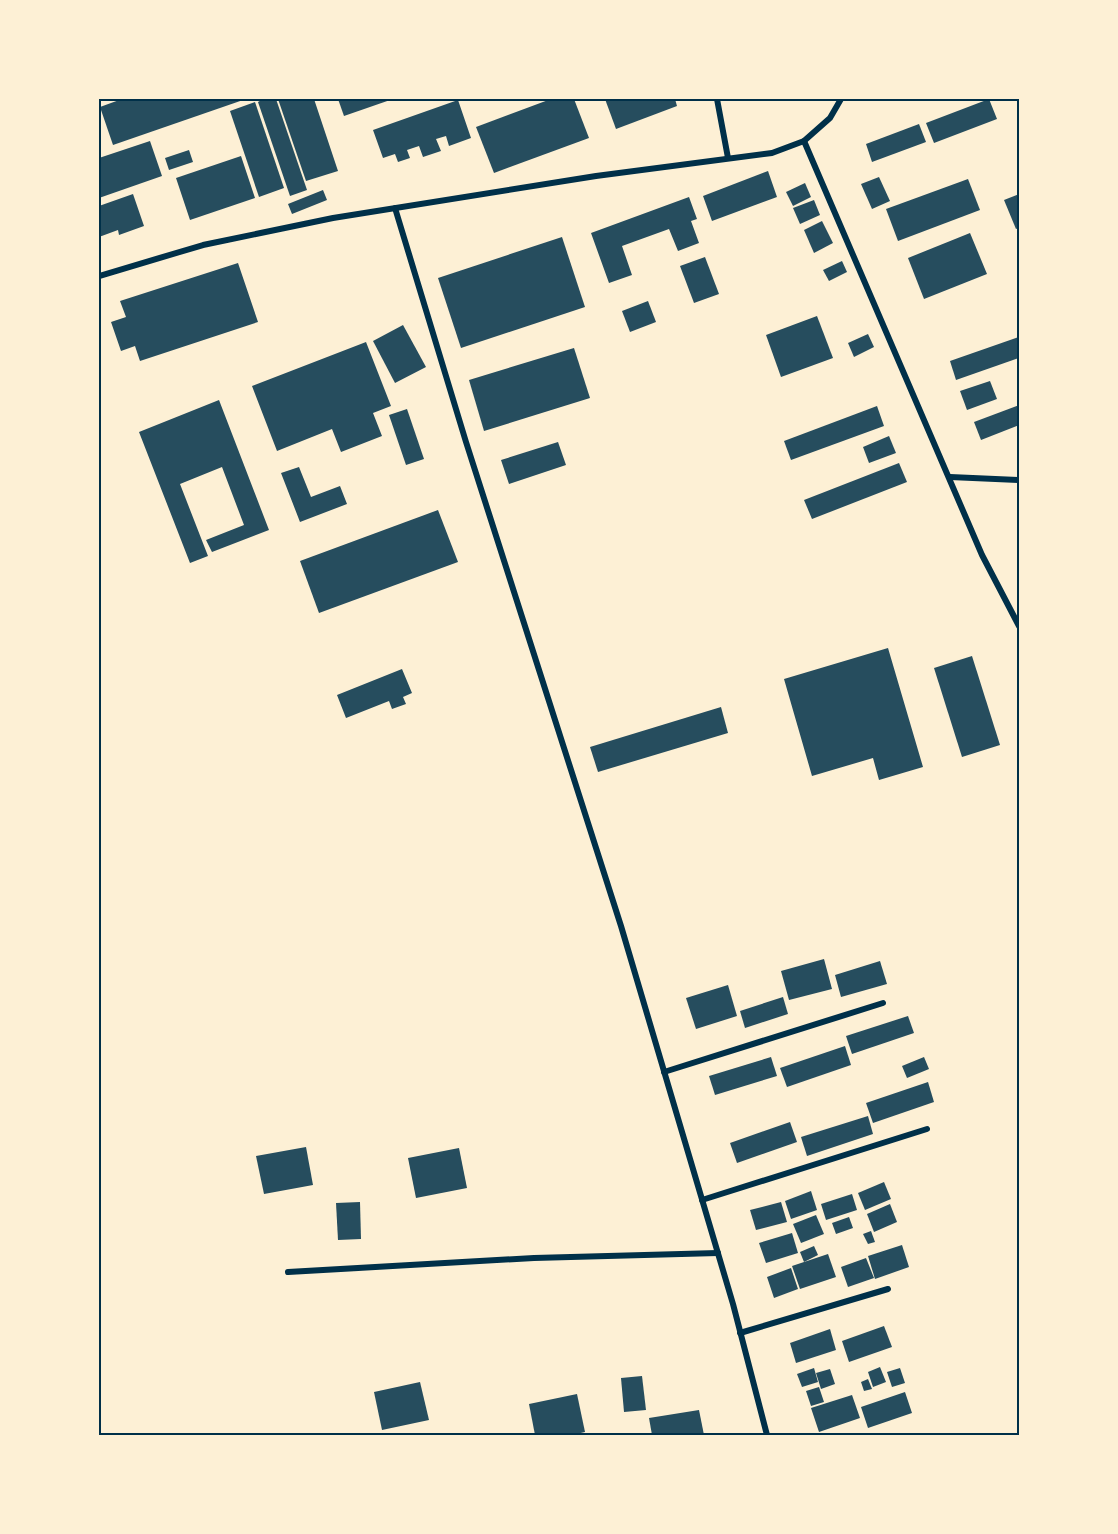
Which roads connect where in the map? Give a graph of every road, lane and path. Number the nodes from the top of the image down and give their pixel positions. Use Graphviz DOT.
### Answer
graph roads {
  1 [pos="717,99"];
  2 [pos="841,99"];
  3 [pos="804,141"];
  4 [pos="728,158"];
  5 [pos="395,208"];
  6 [pos="99,276"];
  7 [pos="950,477"];
  8 [pos="1019,480"];
  9 [pos="1019,626"];
  10 [pos="883,1003"];
  11 [pos="664,1072"];
  12 [pos="927,1129"];
  13 [pos="702,1200"];
  14 [pos="718,1253"];
  15 [pos="288,1272"];
  16 [pos="888,1289"];
  17 [pos="740,1333"];
  18 [pos="767,1435"];
  1 -- 4 [label="street"];
  2 -- 3 [label="street"];
  3 -- 4 [label="street"];
  3 -- 7 [label="street"];
  4 -- 5 [label="street"];
  5 -- 6 [label="street"];
  5 -- 11 [label="street"];
  7 -- 8 [label="street"];
  7 -- 9 [label="street"];
  10 -- 11 [label="street"];
  11 -- 13 [label="street"];
  12 -- 13 [label="street"];
  13 -- 14 [label="street"];
  14 -- 15 [label="street"];
  14 -- 17 [label="street"];
  16 -- 17 [label="street"];
  17 -- 18 [label="street"];
}
